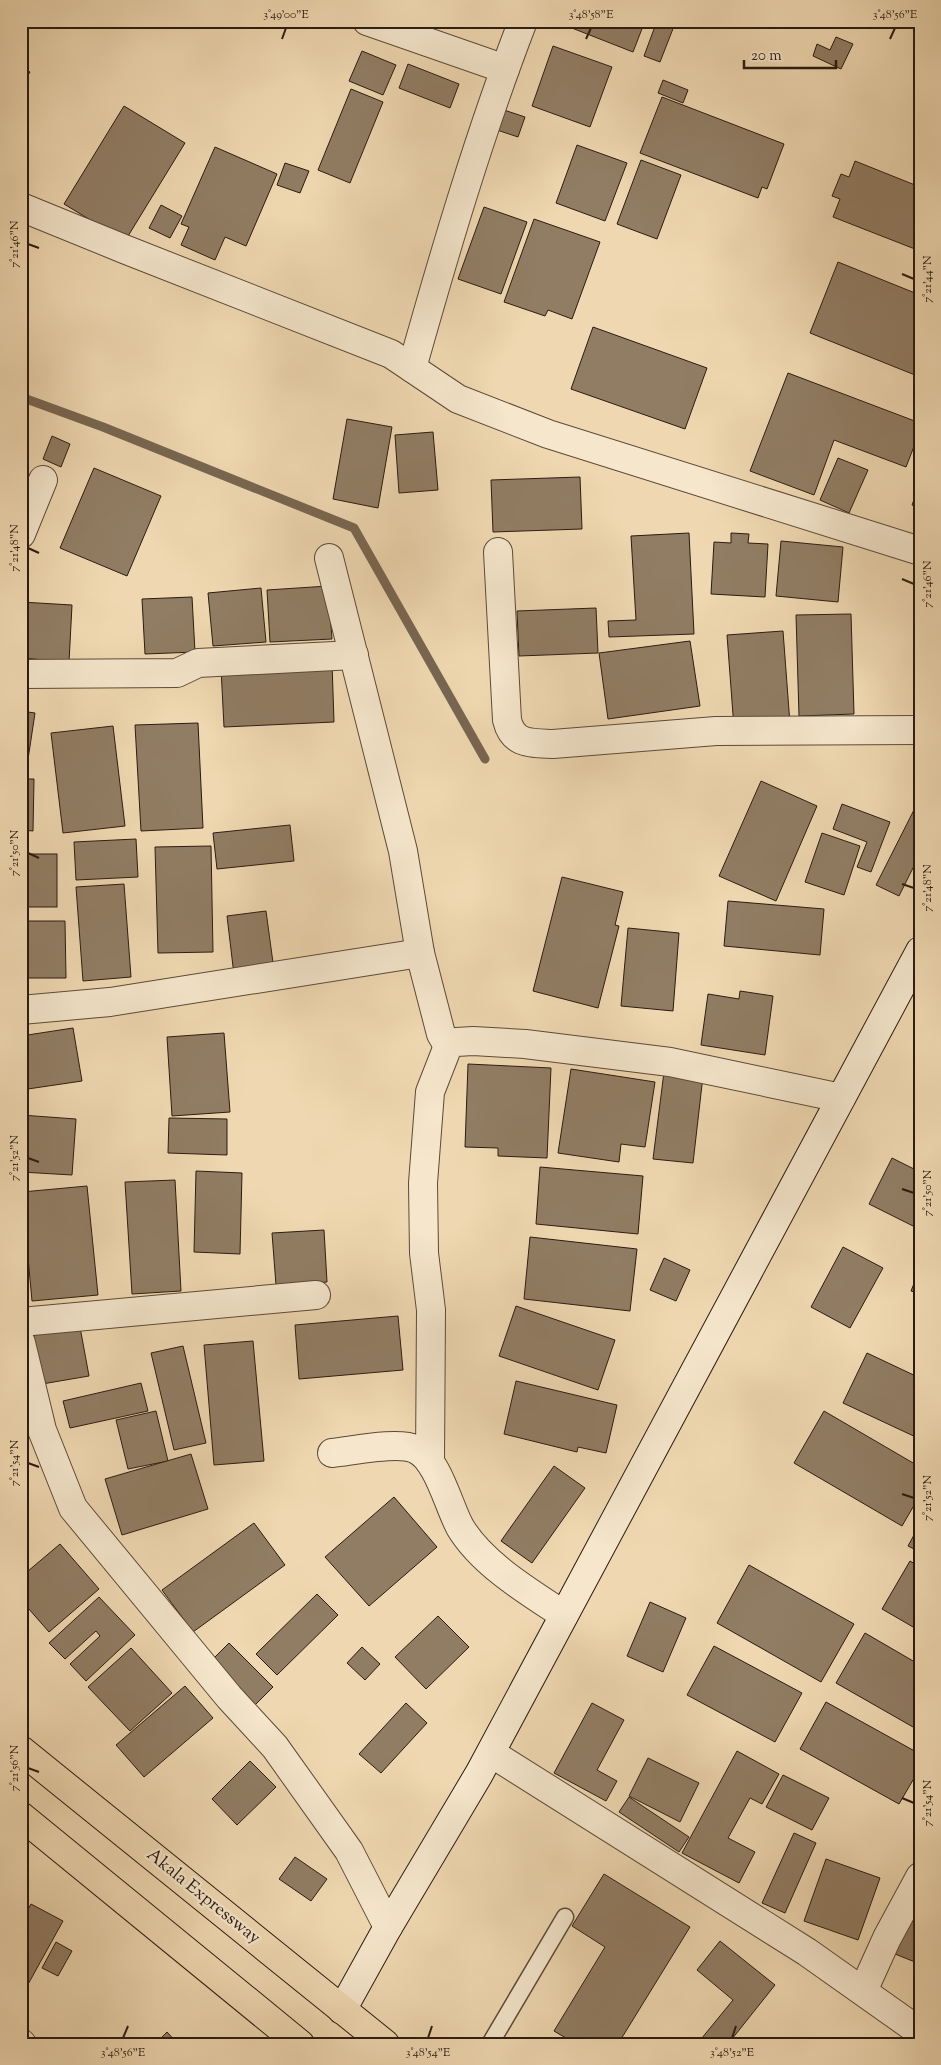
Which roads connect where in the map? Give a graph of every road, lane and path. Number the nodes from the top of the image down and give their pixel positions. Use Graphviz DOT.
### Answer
graph roads {
  1 [pos="367,21"];
  2 [pos="523,21"];
  3 [pos="504,69"];
  4 [pos="21,207"];
  5 [pos="412,368"];
  6 [pos="44,480"];
  7 [pos="21,534"];
  8 [pos="920,551"];
  9 [pos="498,552"];
  10 [pos="329,558"];
  11 [pos="354,655"];
  12 [pos="21,674"];
  13 [pos="920,730"];
  14 [pos="920,951"];
  15 [pos="420,953"];
  16 [pos="21,1010"];
  17 [pos="448,1046"];
  18 [pos="841,1098"];
  19 [pos="316,1295"];
  20 [pos="21,1322"];
  21 [pos="21,1343"];
  22 [pos="332,1453"];
  23 [pos="430,1462"];
  24 [pos="564,1615"];
  25 [pos="21,1750"];
  26 [pos="491,1753"];
  27 [pos="21,1816"];
  28 [pos="920,1877"];
  29 [pos="565,1917"];
  30 [pos="388,1927"];
  31 [pos="863,1991"];
  32 [pos="342,2010"];
  33 [pos="920,2032"];
  34 [pos="300,2044"];
  35 [pos="385,2044"];
  36 [pos="490,2044"];
  1 -- 3 [label="street"];
  2 -- 3 [label="street"];
  3 -- 5 [label="street"];
  4 -- 5 [label="street"];
  5 -- 8 [label="street"];
  6 -- 7 [label="street"];
  9 -- 13 [label="street"];
  10 -- 11 [label="street"];
  11 -- 12 [label="street"];
  11 -- 15 [label="street"];
  14 -- 18 [label="street"];
  15 -- 16 [label="street"];
  15 -- 17 [label="street"];
  17 -- 18 [label="street"];
  17 -- 23 [label="street"];
  18 -- 24 [label="street"];
  19 -- 20 [label="street"];
  21 -- 30 [label="street"];
  22 -- 23 [label="street"];
  23 -- 24 [label="street"];
  24 -- 26 [label="street"];
  25 -- 32 [label="main road, Akala Expressway"];
  26 -- 30 [label="street"];
  26 -- 31 [label="street"];
  27 -- 34 [label="main road"];
  28 -- 31 [label="street"];
  29 -- 36 [label="lane"];
  30 -- 32 [label="street"];
  31 -- 33 [label="street"];
  32 -- 35 [label="main road, Akala Expressway"];
}
